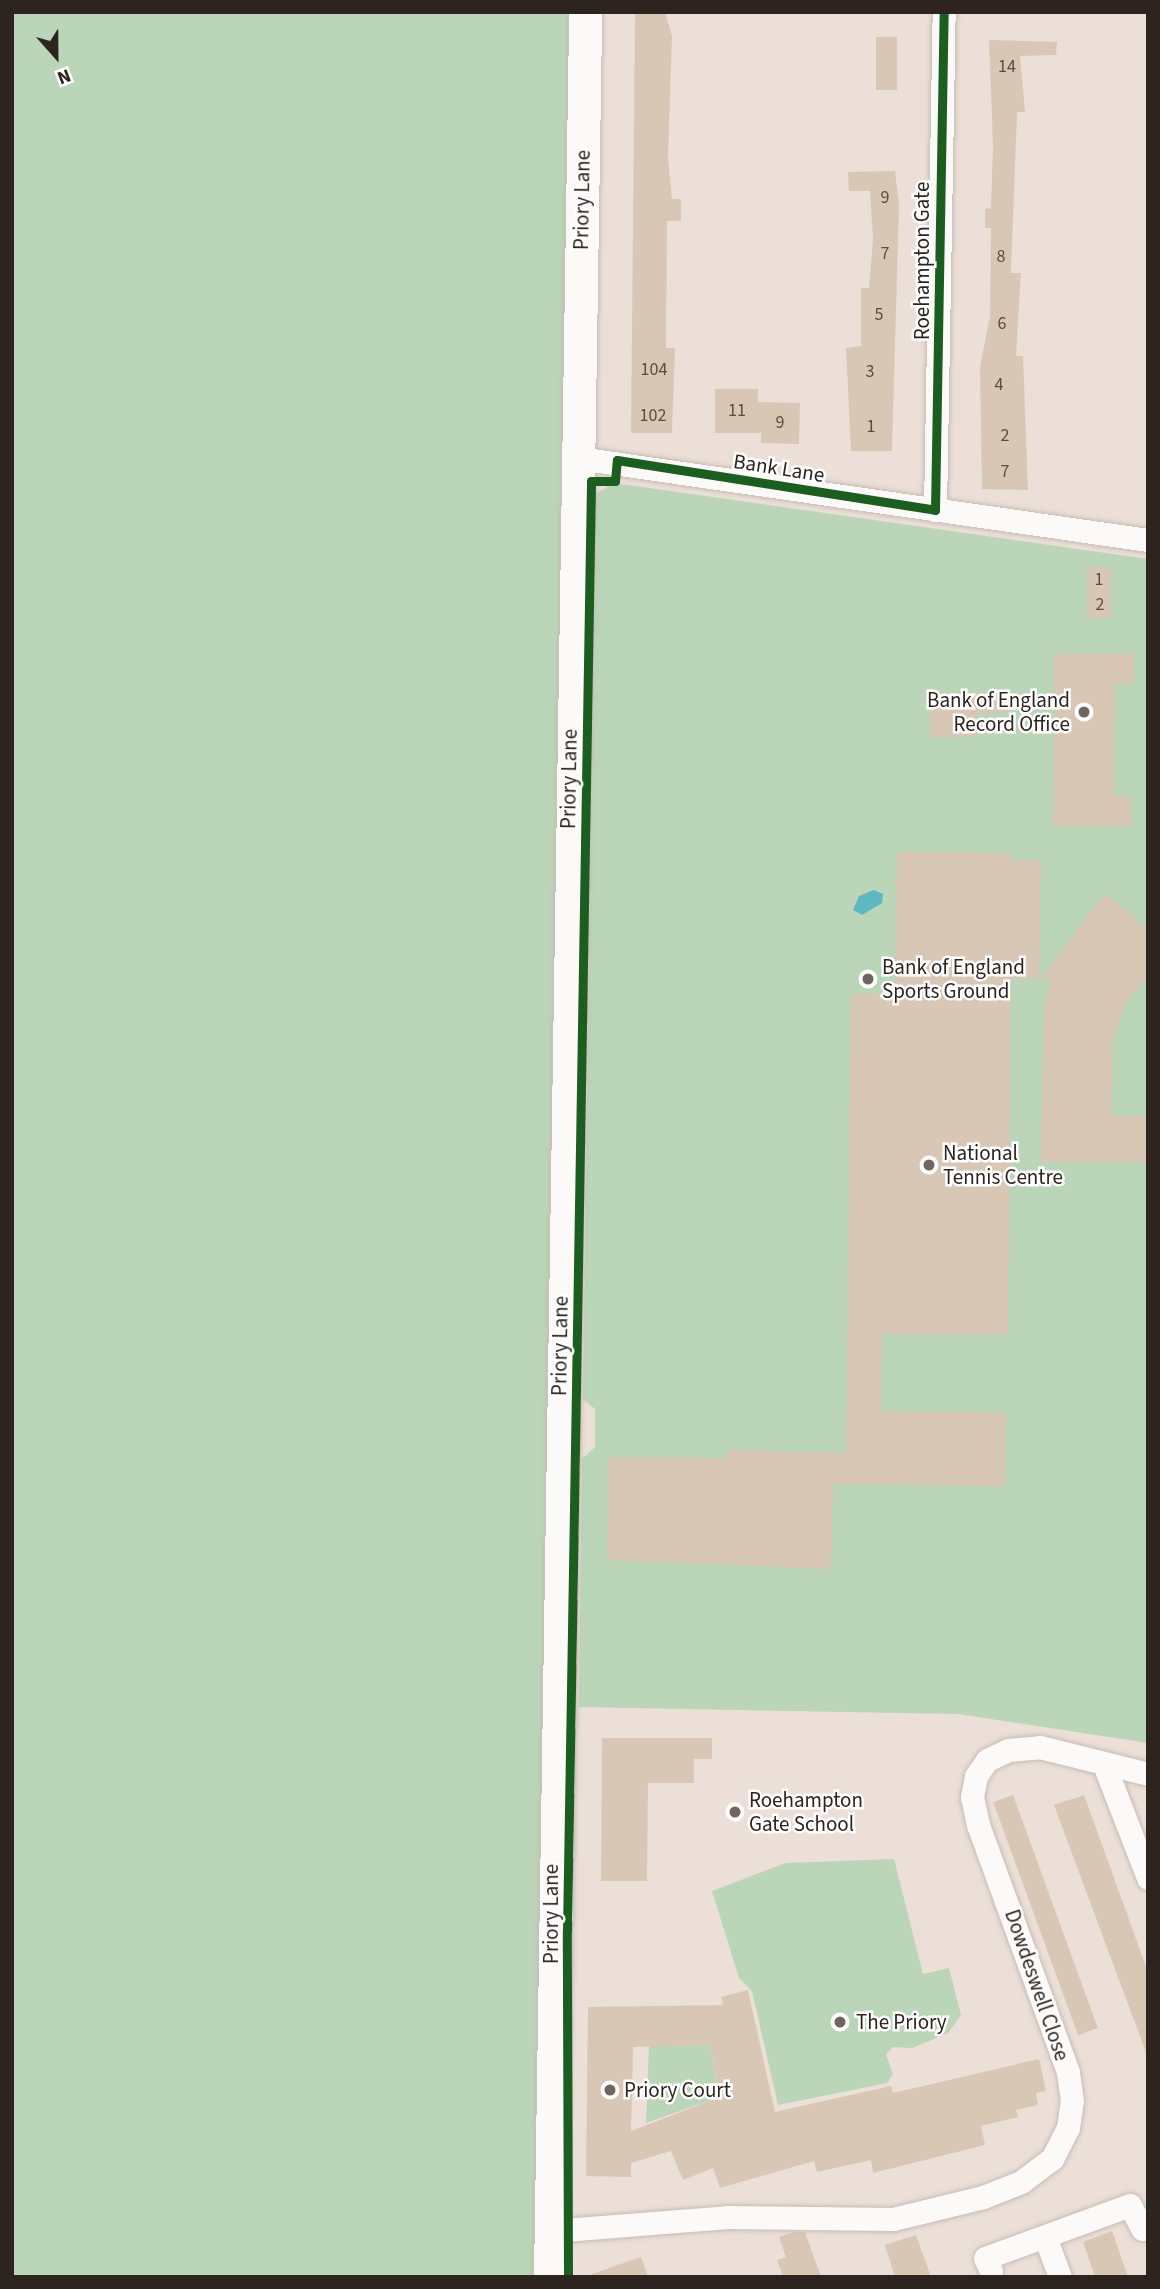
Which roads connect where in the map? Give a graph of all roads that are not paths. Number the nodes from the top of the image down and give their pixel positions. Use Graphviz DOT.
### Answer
graph roads {
  1 [pos="585,12"];
  2 [pos="944,12"];
  3 [pos="578,458"];
  4 [pos="935,510"];
  5 [pos="1148,540"];
  6 [pos="1105,1767"];
  7 [pos="1148,1774"];
  8 [pos="1148,1878"];
  9 [pos="1142,2229"];
  10 [pos="551,2231"];
  11 [pos="1045,2237"];
  12 [pos="991,2271"];
  13 [pos="550,2277"];
  14 [pos="1060,2277"];
  1 -- 3 [label="street, Priory Lane"];
  2 -- 4 [label="street, Roehampton Gate"];
  3 -- 4 [label="street, Bank Lane"];
  3 -- 10 [label="street, Priory Lane"];
  4 -- 5 [label="street, Bank Lane"];
  6 -- 7 [label="street, Dowdeswell Close"];
  6 -- 8 [label="street"];
  6 -- 10 [label="street, Dowdeswell Close"];
  9 -- 11 [label="street"];
  10 -- 13 [label="street, Priory Lane"];
  11 -- 12 [label="street"];
  11 -- 14 [label="street"];
}
